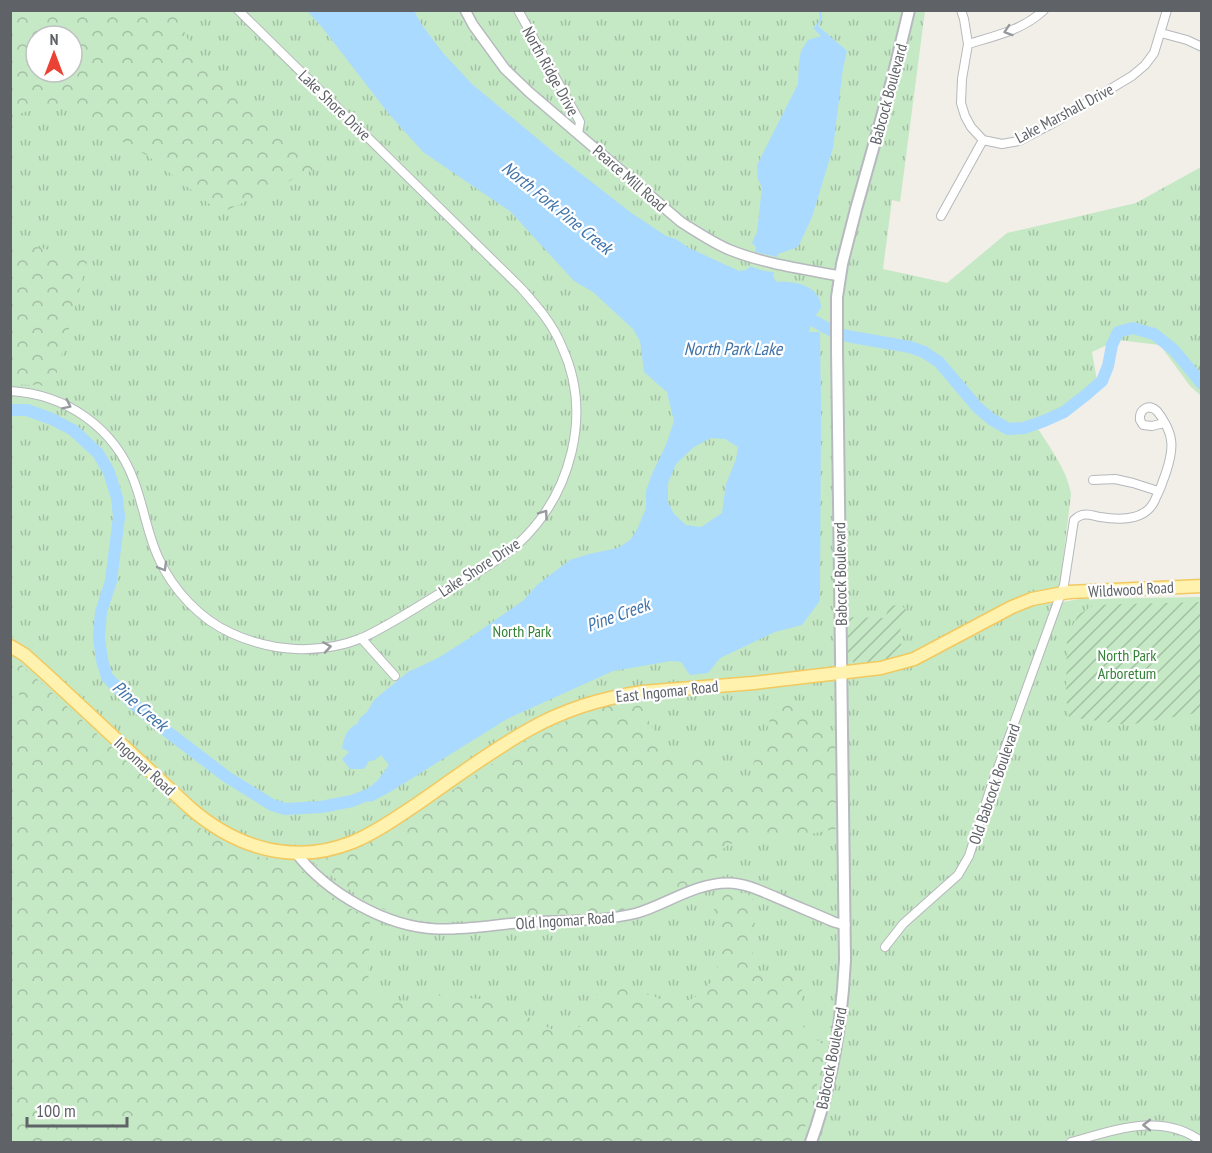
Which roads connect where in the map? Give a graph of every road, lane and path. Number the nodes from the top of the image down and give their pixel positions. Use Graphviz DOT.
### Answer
graph roads {
  1 [pos="238,10"];
  2 [pos="465,10"];
  3 [pos="518,10"];
  4 [pos="909,10"];
  5 [pos="961,10"];
  6 [pos="1044,10"];
  7 [pos="1167,10"];
  8 [pos="1161,33"];
  9 [pos="968,44"];
  10 [pos="1202,47"];
  11 [pos="578,133"];
  12 [pos="983,140"];
  13 [pos="941,216"];
  14 [pos="840,276"];
  15 [pos="10,391"];
  16 [pos="1164,423"];
  17 [pos="1093,480"];
  18 [pos="1158,491"];
  19 [pos="1202,586"];
  20 [pos="1061,593"];
  21 [pos="361,638"];
  22 [pos="10,646"];
  23 [pos="842,673"];
  24 [pos="395,676"];
  25 [pos="296,853"];
  26 [pos="845,925"];
  27 [pos="885,947"];
  28 [pos="1202,1142"];
  29 [pos="811,1143"];
  30 [pos="1071,1143"];
  21 -- 1 [label="street, Lake Shore Drive, one-way"];
  2 -- 11 [label="street, Pearce Mill Road"];
  3 -- 11 [label="street, North Ridge Drive"];
  4 -- 14 [label="main road, Babcock Boulevard"];
  5 -- 9 [label="street"];
  6 -- 9 [label="street, one-way"];
  7 -- 8 [label="street, Lake Marshall Drive"];
  8 -- 10 [label="street"];
  8 -- 12 [label="street, Lake Marshall Drive"];
  9 -- 12 [label="street"];
  11 -- 14 [label="street, Pearce Mill Road"];
  12 -- 13 [label="street"];
  14 -- 23 [label="main road, Babcock Boulevard"];
  15 -- 21 [label="street, Lake Shore Drive, one-way"];
  16 -- 18 [label="street"];
  17 -- 18 [label="street"];
  18 -- 20 [label="street, Old Babcock Boulevard"];
  19 -- 20 [label="main road, Wildwood Road"];
  20 -- 23 [label="main road, East Ingomar Road"];
  20 -- 27 [label="street, Old Babcock Boulevard"];
  21 -- 24 [label="street"];
  22 -- 25 [label="main road, Ingomar Road"];
  23 -- 25 [label="main road, East Ingomar Road"];
  23 -- 26 [label="main road, Babcock Boulevard"];
  25 -- 26 [label="street, Old Ingomar Road"];
  26 -- 29 [label="main road, Babcock Boulevard"];
  28 -- 30 [label="street, one-way"];
}
